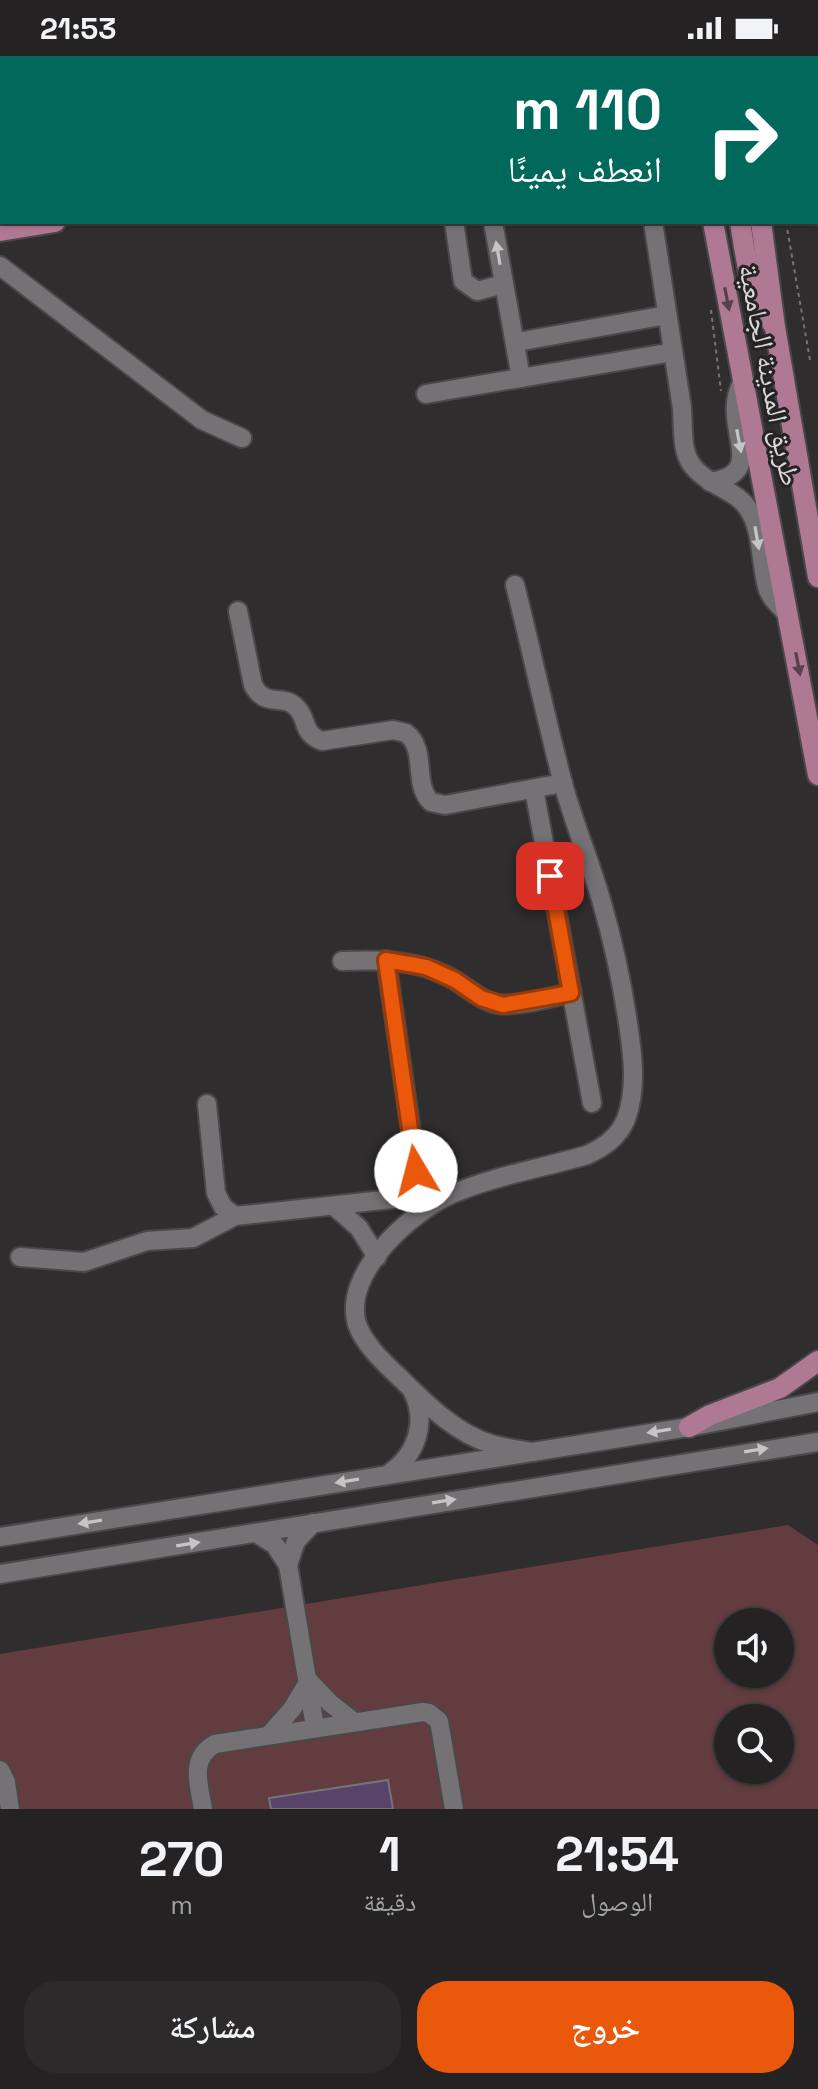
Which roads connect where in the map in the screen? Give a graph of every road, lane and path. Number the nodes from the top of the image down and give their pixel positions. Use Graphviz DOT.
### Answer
graph roads {
  1 [pos="43,224"];
  2 [pos="454,224"];
  3 [pos="493,224"];
  4 [pos="653,224"];
  5 [pos="706,224"];
  6 [pos="713,224"];
  7 [pos="740,224"];
  8 [pos="786,224"];
  9 [pos="763,226"];
  10 [pos="0,231"];
  11 [pos="716,245"];
  12 [pos="0,266"];
  13 [pos="504,284"];
  14 [pos="711,304"];
  15 [pos="667,315"];
  16 [pos="775,327"];
  17 [pos="517,342"];
  18 [pos="673,352"];
  19 [pos="810,360"];
  20 [pos="521,378"];
  21 [pos="743,381"];
  22 [pos="426,394"];
  23 [pos="723,399"];
  24 [pos="242,438"];
  25 [pos="710,482"];
  26 [pos="818,577"];
  27 [pos="515,585"];
  28 [pos="238,611"];
  29 [pos="788,615"];
  30 [pos="818,775"];
  31 [pos="563,783"];
  32 [pos="534,789"];
  33 [pos="386,960"];
  34 [pos="342,961"];
  35 [pos="571,993"];
  36 [pos="592,1103"];
  37 [pos="207,1104"];
  38 [pos="421,1203"];
  39 [pos="334,1206"];
  40 [pos="235,1216"];
  41 [pos="20,1257"];
  42 [pos="377,1257"];
  43 [pos="818,1361"];
  44 [pos="410,1388"];
  45 [pos="818,1402"];
  46 [pos="689,1427"];
  47 [pos="818,1442"];
  48 [pos="533,1452"];
  49 [pos="390,1474"];
  50 [pos="313,1523"];
  51 [pos="256,1533"];
  52 [pos="0,1537"];
  53 [pos="288,1565"];
  54 [pos="0,1574"];
  55 [pos="309,1681"];
  56 [pos="353,1721"];
  57 [pos="315,1727"];
  58 [pos="270,1734"];
  59 [pos="0,1770"];
  60 [pos="10,1809"];
  61 [pos="203,1809"];
  62 [pos="454,1809"];
  1 -- 10 [label="main road"];
  2 -- 13 [label="street"];
  13 -- 3 [label="street, one-way"];
  4 -- 15 [label="street"];
  5 -- 11 [label="main road"];
  6 -- 11 [label="main road, طريق المدينة الجامعية"];
  7 -- 16 [label="main road"];
  8 -- 19 [label="path"];
  9 -- 16 [label="main road, طريق المدينة الجامعية"];
  11 -- 21 [label="main road, طريق المدينة الجامعية, one-way"];
  12 -- 24 [label="street"];
  13 -- 17 [label="street"];
  14 -- 23 [label="path"];
  15 -- 17 [label="street"];
  15 -- 18 [label="street"];
  16 -- 26 [label="main road, طريق المدينة الجامعية"];
  17 -- 20 [label="street"];
  18 -- 20 [label="street"];
  18 -- 25 [label="street"];
  20 -- 22 [label="street"];
  21 -- 25 [label="street, one-way"];
  21 -- 29 [label="main road, طريق المدينة الجامعية"];
  25 -- 29 [label="street, one-way"];
  27 -- 31 [label="street"];
  28 -- 32 [label="street"];
  29 -- 30 [label="main road, طريق المدينة الجامعية, one-way"];
  31 -- 32 [label="street"];
  31 -- 38 [label="street"];
  32 -- 35 [label="street"];
  33 -- 34 [label="street"];
  33 -- 35 [label="street"];
  33 -- 38 [label="street"];
  35 -- 36 [label="street"];
  37 -- 40 [label="street"];
  38 -- 39 [label="street"];
  38 -- 42 [label="street"];
  39 -- 40 [label="street"];
  39 -- 42 [label="street"];
  40 -- 41 [label="street"];
  42 -- 44 [label="street"];
  43 -- 46 [label="main road"];
  44 -- 48 [label="street"];
  44 -- 49 [label="street"];
  45 -- 46 [label="street"];
  46 -- 48 [label="street, one-way"];
  50 -- 47 [label="street, one-way"];
  48 -- 49 [label="street"];
  49 -- 52 [label="street, one-way"];
  50 -- 51 [label="street"];
  50 -- 53 [label="street"];
  51 -- 53 [label="street"];
  54 -- 51 [label="street, one-way"];
  53 -- 55 [label="street"];
  55 -- 56 [label="street"];
  55 -- 57 [label="street"];
  55 -- 58 [label="street"];
  56 -- 57 [label="street"];
  56 -- 62 [label="street"];
  57 -- 58 [label="street"];
  58 -- 61 [label="street"];
  59 -- 60 [label="street"];
}
